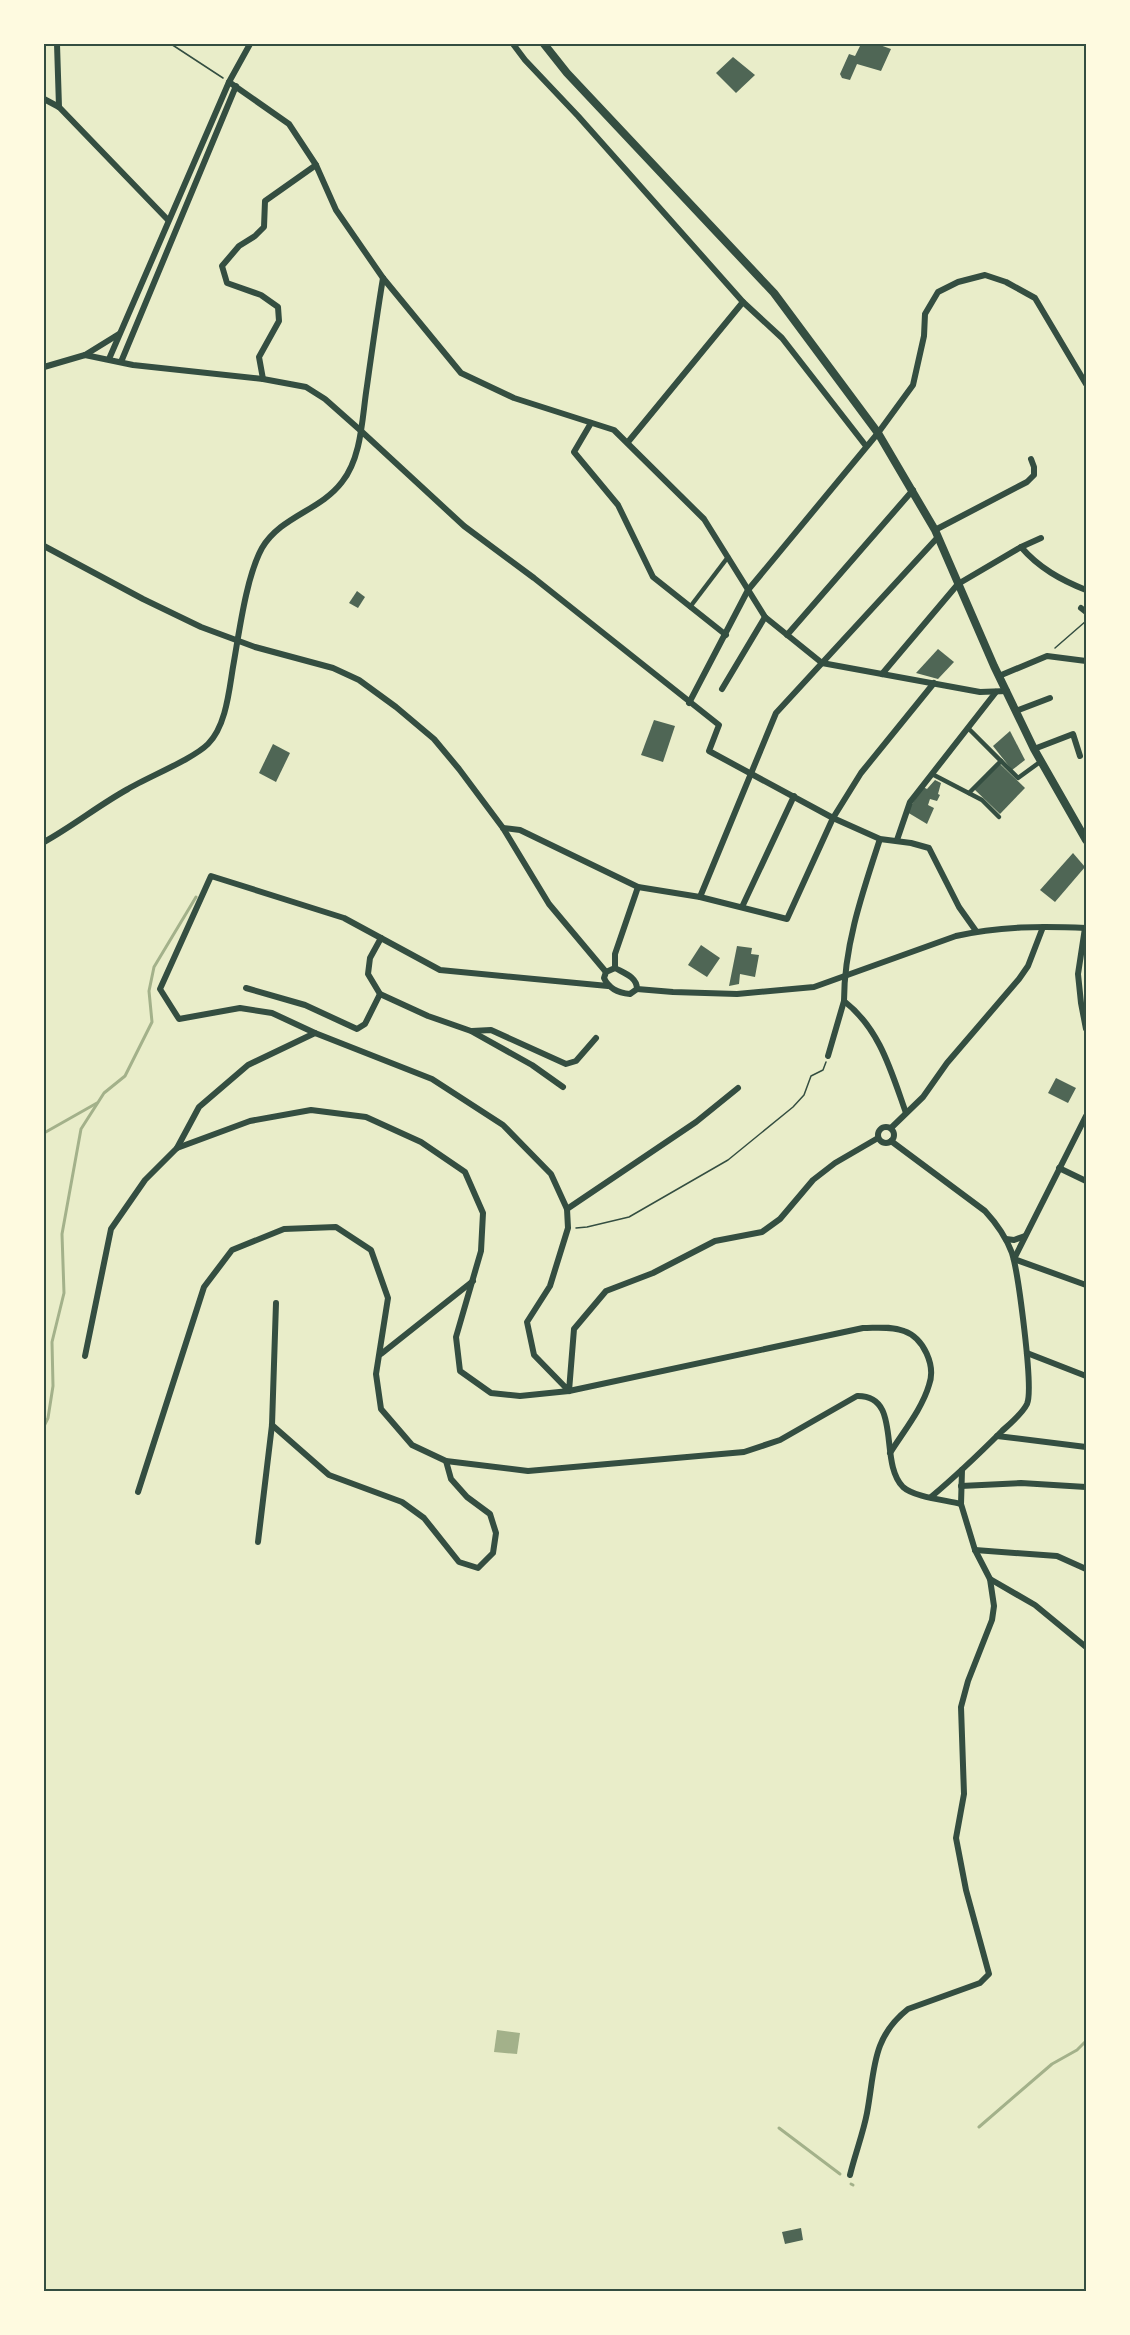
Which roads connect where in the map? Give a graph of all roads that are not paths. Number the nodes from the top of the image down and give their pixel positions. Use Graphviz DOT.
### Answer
graph roads {
  1 [pos="57,44"];
  2 [pos="250,44"];
  3 [pos="513,44"];
  4 [pos="544,44"];
  5 [pos="229,82"];
  6 [pos="236,86"];
  7 [pos="44,99"];
  8 [pos="59,107"];
  9 [pos="316,165"];
  10 [pos="168,220"];
  11 [pos="383,278"];
  12 [pos="743,302"];
  13 [pos="120,334"];
  14 [pos="85,355"];
  15 [pos="109,359"];
  16 [pos="121,362"];
  17 [pos="44,366"];
  18 [pos="263,379"];
  19 [pos="1086,384"];
  20 [pos="591,423"];
  21 [pos="360,430"];
  22 [pos="878,433"];
  23 [pos="628,442"];
  24 [pos="866,446"];
  25 [pos="1031,459"];
  26 [pos="913,490"];
  27 [pos="936,534"];
  28 [pos="1041,538"];
  29 [pos="44,546"];
  30 [pos="1021,547"];
  31 [pos="728,557"];
  32 [pos="958,584"];
  33 [pos="748,590"];
  34 [pos="1086,590"];
  35 [pos="689,608"];
  36 [pos="765,616"];
  37 [pos="726,635"];
  38 [pos="787,635"];
  39 [pos="237,640"];
  40 [pos="1086,661"];
  41 [pos="822,663"];
  42 [pos="882,674"];
  43 [pos="999,676"];
  44 [pos="933,683"];
  45 [pos="722,689"];
  46 [pos="1007,691"];
  47 [pos="996,692"];
  48 [pos="1050,698"];
  49 [pos="689,703"];
  50 [pos="1016,711"];
  51 [pos="969,729"];
  52 [pos="1034,749"];
  53 [pos="1080,756"];
  54 [pos="1000,761"];
  55 [pos="1040,762"];
  56 [pos="751,774"];
  57 [pos="931,776"];
  58 [pos="969,793"];
  59 [pos="794,796"];
  60 [pos="999,817"];
  61 [pos="833,818"];
  62 [pos="503,828"];
  63 [pos="880,838"];
  64 [pos="897,840"];
  65 [pos="1086,840"];
  66 [pos="44,842"];
  67 [pos="638,887"];
  68 [pos="700,897"];
  69 [pos="742,907"];
  70 [pos="1043,927"];
  71 [pos="1086,928"];
  72 [pos="976,931"];
  73 [pos="381,938"];
  74 [pos="615,968"];
  75 [pos="606,972"];
  76 [pos="844,977"];
  77 [pos="608,986"];
  78 [pos="246,988"];
  79 [pos="637,989"];
  80 [pos="380,994"];
  81 [pos="844,1001"];
  82 [pos="1086,1029"];
  83 [pos="471,1031"];
  84 [pos="315,1033"];
  85 [pos="596,1038"];
  86 [pos="828,1056"];
  87 [pos="563,1088"];
  88 [pos="738,1088"];
  89 [pos="906,1113"];
  90 [pos="1086,1116"];
  91 [pos="891,1128"];
  92 [pos="878,1138"];
  93 [pos="891,1142"];
  94 [pos="177,1148"];
  95 [pos="1059,1168"];
  96 [pos="1086,1182"];
  97 [pos="567,1209"];
  98 [pos="1025,1236"];
  99 [pos="1006,1239"];
  100 [pos="1014,1260"];
  101 [pos="473,1281"];
  102 [pos="1086,1285"];
  103 [pos="276,1303"];
  104 [pos="1027,1353"];
  105 [pos="381,1355"];
  106 [pos="85,1356"];
  107 [pos="1086,1376"];
  108 [pos="570,1391"];
  109 [pos="272,1425"];
  110 [pos="997,1436"];
  111 [pos="1086,1447"];
  112 [pos="890,1453"];
  113 [pos="446,1461"];
  114 [pos="962,1470"];
  115 [pos="962,1486"];
  116 [pos="1086,1487"];
  117 [pos="138,1492"];
  118 [pos="931,1497"];
  119 [pos="961,1504"];
  120 [pos="258,1542"];
  121 [pos="975,1550"];
  122 [pos="1086,1569"];
  123 [pos="990,1579"];
  124 [pos="1086,1647"];
  125 [pos="850,2175"];
  1 -- 8 [label="street"];
  2 -- 5 [label="street"];
  3 -- 12 [label="street"];
  4 -- 22 [label="main road"];
  5 -- 6 [label="street"];
  5 -- 10 [label="street"];
  6 -- 9 [label="street"];
  6 -- 16 [label="street"];
  7 -- 8 [label="street"];
  8 -- 10 [label="street"];
  9 -- 11 [label="street"];
  9 -- 18 [label="street"];
  10 -- 13 [label="street"];
  11 -- 20 [label="street"];
  11 -- 21 [label="street"];
  12 -- 23 [label="street"];
  12 -- 24 [label="street"];
  13 -- 14 [label="street"];
  13 -- 15 [label="street"];
  14 -- 15 [label="street"];
  14 -- 17 [label="street"];
  15 -- 16 [label="street"];
  16 -- 18 [label="street"];
  18 -- 21 [label="street"];
  19 -- 22 [label="street"];
  20 -- 23 [label="street"];
  20 -- 35 [label="street"];
  21 -- 39 [label="street"];
  21 -- 49 [label="street"];
  22 -- 24 [label="street"];
  22 -- 26 [label="main road"];
  23 -- 31 [label="street"];
  24 -- 33 [label="street"];
  25 -- 27 [label="street"];
  26 -- 27 [label="main road"];
  26 -- 38 [label="street"];
  27 -- 32 [label="main road"];
  27 -- 41 [label="street"];
  28 -- 30 [label="street"];
  29 -- 39 [label="street"];
  30 -- 32 [label="street"];
  30 -- 34 [label="street"];
  31 -- 33 [label="street"];
  31 -- 35 [label="street"];
  32 -- 42 [label="street"];
  32 -- 43 [label="main road"];
  33 -- 36 [label="street"];
  33 -- 37 [label="street"];
  35 -- 37 [label="street"];
  36 -- 38 [label="street"];
  36 -- 45 [label="street"];
  37 -- 49 [label="street"];
  38 -- 41 [label="street"];
  39 -- 62 [label="street"];
  39 -- 66 [label="street"];
  40 -- 43 [label="street"];
  41 -- 42 [label="street"];
  41 -- 56 [label="street"];
  42 -- 44 [label="street"];
  43 -- 46 [label="main road"];
  44 -- 47 [label="street"];
  44 -- 61 [label="street"];
  46 -- 47 [label="street"];
  46 -- 50 [label="main road"];
  47 -- 51 [label="street"];
  48 -- 50 [label="street"];
  49 -- 56 [label="street"];
  50 -- 52 [label="main road"];
  51 -- 54 [label="street"];
  51 -- 57 [label="street"];
  52 -- 53 [label="street"];
  52 -- 55 [label="main road"];
  54 -- 55 [label="street"];
  54 -- 58 [label="street"];
  55 -- 65 [label="main road"];
  56 -- 59 [label="street"];
  56 -- 68 [label="street"];
  57 -- 58 [label="street"];
  57 -- 64 [label="street"];
  58 -- 60 [label="street"];
  59 -- 61 [label="street"];
  59 -- 69 [label="street"];
  61 -- 63 [label="street"];
  61 -- 69 [label="street"];
  62 -- 67 [label="street"];
  62 -- 75 [label="street"];
  63 -- 64 [label="street"];
  63 -- 76 [label="street"];
  64 -- 72 [label="street"];
  67 -- 68 [label="street"];
  67 -- 74 [label="street"];
  68 -- 69 [label="street"];
  70 -- 71 [label="street"];
  70 -- 72 [label="street"];
  70 -- 89 [label="street"];
  71 -- 82 [label="street"];
  72 -- 76 [label="street"];
  73 -- 77 [label="street"];
  73 -- 80 [label="street"];
  73 -- 84 [label="street"];
  74 -- 75 [label="street"];
  74 -- 79 [label="street"];
  75 -- 77 [label="street"];
  76 -- 79 [label="street"];
  76 -- 81 [label="street"];
  77 -- 79 [label="street"];
  78 -- 80 [label="street"];
  80 -- 83 [label="street"];
  81 -- 86 [label="street"];
  81 -- 89 [label="street"];
  83 -- 85 [label="street"];
  83 -- 87 [label="street"];
  84 -- 94 [label="street"];
  84 -- 97 [label="street"];
  88 -- 97 [label="street"];
  89 -- 91 [label="street"];
  90 -- 95 [label="street"];
  91 -- 92 [label="street"];
  91 -- 93 [label="street"];
  92 -- 93 [label="street"];
  92 -- 108 [label="street"];
  93 -- 99 [label="street"];
  94 -- 101 [label="street"];
  94 -- 106 [label="street"];
  95 -- 96 [label="street"];
  95 -- 98 [label="street"];
  97 -- 108 [label="street"];
  98 -- 99 [label="street"];
  98 -- 100 [label="street"];
  99 -- 100 [label="street"];
  100 -- 102 [label="street"];
  100 -- 104 [label="street"];
  101 -- 105 [label="street"];
  101 -- 108 [label="street"];
  103 -- 109 [label="street"];
  104 -- 107 [label="street"];
  104 -- 110 [label="street"];
  105 -- 113 [label="street"];
  105 -- 117 [label="street"];
  108 -- 112 [label="street"];
  109 -- 113 [label="street"];
  109 -- 120 [label="street"];
  110 -- 111 [label="street"];
  110 -- 114 [label="street"];
  112 -- 113 [label="street"];
  112 -- 118 [label="street"];
  114 -- 115 [label="street"];
  114 -- 118 [label="street"];
  115 -- 116 [label="street"];
  115 -- 119 [label="street"];
  118 -- 119 [label="street"];
  119 -- 121 [label="street"];
  121 -- 122 [label="street"];
  121 -- 123 [label="street"];
  123 -- 124 [label="street"];
  123 -- 125 [label="street"];
}
